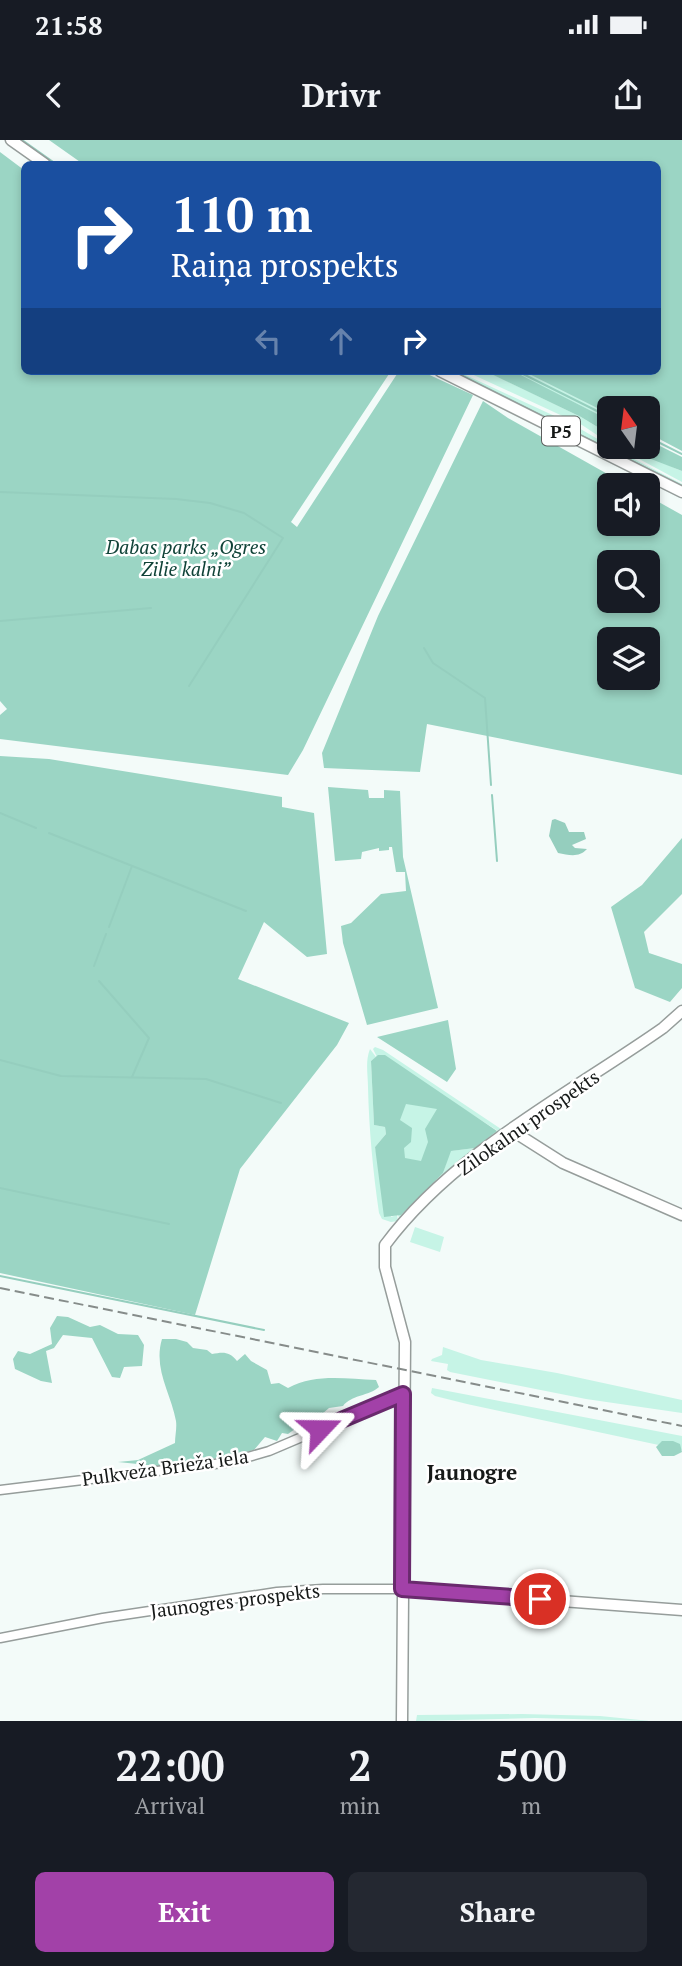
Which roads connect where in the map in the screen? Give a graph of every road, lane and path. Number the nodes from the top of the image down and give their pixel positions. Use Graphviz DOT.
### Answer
graph roads {
  1 [pos="11,140"];
  2 [pos="41,161"];
  3 [pos="448,375"];
  4 [pos="682,492"];
  5 [pos="682,1011"];
  6 [pos="511,1130"];
  7 [pos="682,1214"];
  8 [pos="403,1394"];
  9 [pos="0,1490"];
  10 [pos="402,1589"];
  11 [pos="682,1610"];
  12 [pos="0,1637"];
  13 [pos="402,1721"];
  1 -- 2 [label="main road"];
  3 -- 4 [label="main road, P5"];
  5 -- 6 [label="main road, Zilokalnu prospekts"];
  6 -- 7 [label="main road"];
  6 -- 8 [label="main road, Zilokalnu prospekts"];
  8 -- 9 [label="street, Pulkveža Brieža iela"];
  8 -- 10 [label="main road"];
  10 -- 11 [label="main road, Jaunogres prospekts"];
  10 -- 12 [label="street, Jaunogres prospekts"];
  10 -- 13 [label="main road"];
}
